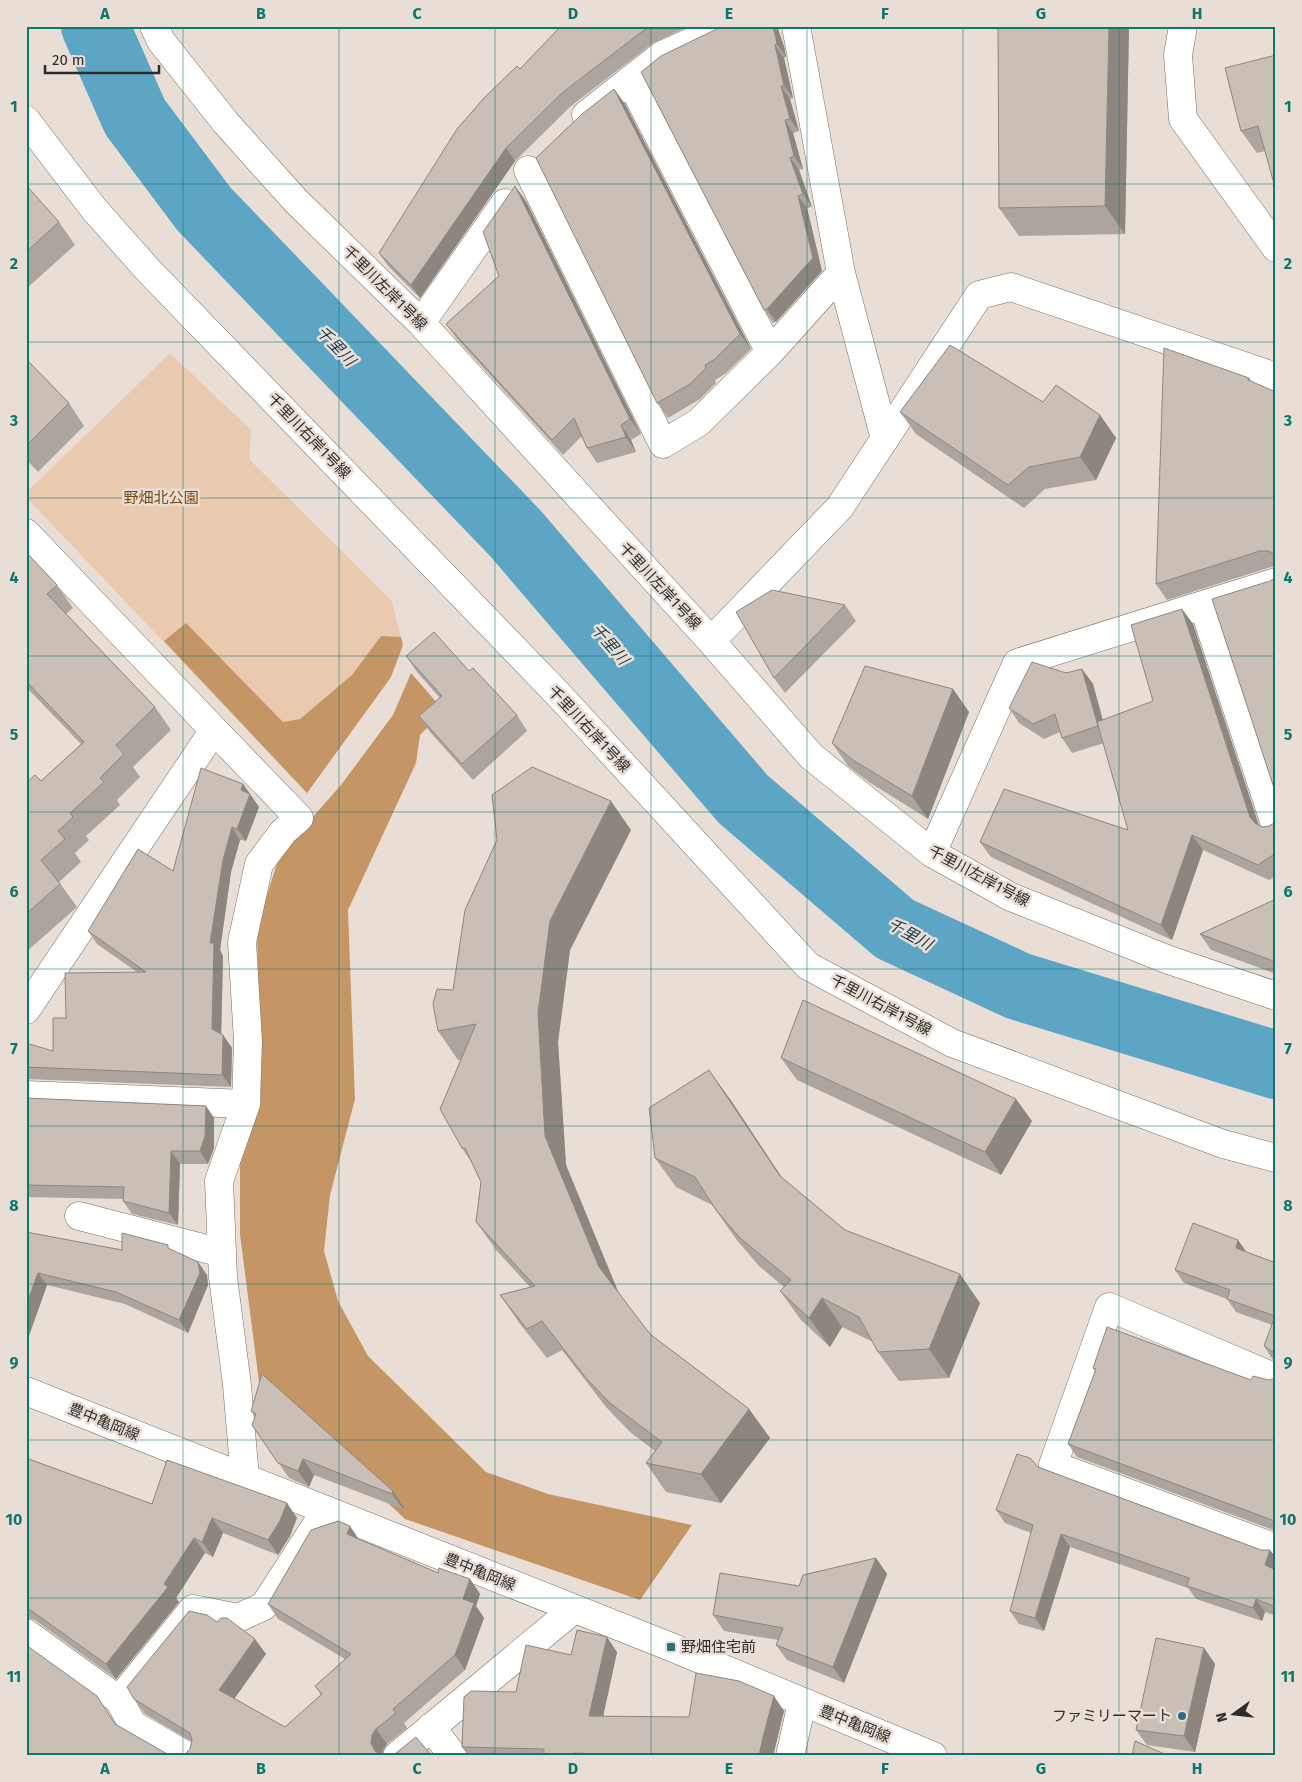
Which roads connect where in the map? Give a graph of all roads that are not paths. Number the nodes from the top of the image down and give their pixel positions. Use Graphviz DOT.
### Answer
graph roads {
  1 [pos="154,26"];
  2 [pos="727,26"];
  3 [pos="796,26"];
  4 [pos="1183,26"];
  5 [pos="630,80"];
  6 [pos="26,120"];
  7 [pos="569,130"];
  8 [pos="548,150"];
  9 [pos="528,170"];
  10 [pos="1276,248"];
  11 [pos="841,273"];
  12 [pos="421,323"];
  13 [pos="770,352"];
  14 [pos="1276,377"];
  15 [pos="885,439"];
  16 [pos="26,532"];
  17 [pos="1276,582"];
  18 [pos="1203,605"];
  19 [pos="711,641"];
  20 [pos="214,730"];
  21 [pos="1276,827"];
  22 [pos="932,853"];
  23 [pos="1276,996"];
  24 [pos="26,1010"];
  25 [pos="26,1014"];
  26 [pos="26,1095"];
  27 [pos="246,1104"];
  28 [pos="1276,1158"];
  29 [pos="79,1216"];
  30 [pos="222,1253"];
  31 [pos="1276,1378"];
  32 [pos="26,1391"];
  33 [pos="245,1478"];
  34 [pos="326,1510"];
  35 [pos="1276,1548"];
  36 [pos="574,1609"];
  37 [pos="26,1633"];
  38 [pos="119,1700"];
  39 [pos="802,1702"];
  40 [pos="431,1727"];
  41 [pos="187,1756"];
  42 [pos="397,1756"];
  43 [pos="453,1756"];
  44 [pos="790,1756"];
  45 [pos="933,1756"];
  1 -- 12 [label="street, 千里川左岸1号線"];
  2 -- 5 [label="street"];
  3 -- 11 [label="street"];
  4 -- 10 [label="street"];
  5 -- 7 [label="street"];
  5 -- 13 [label="street"];
  6 -- 28 [label="street, 千里川右岸1号線"];
  8 -- 9 [label="street"];
  9 -- 12 [label="street"];
  9 -- 13 [label="street"];
  11 -- 13 [label="street"];
  11 -- 15 [label="street"];
  12 -- 19 [label="street, 千里川左岸1号線"];
  14 -- 15 [label="street"];
  15 -- 19 [label="street"];
  16 -- 20 [label="street"];
  17 -- 18 [label="street"];
  18 -- 21 [label="street"];
  18 -- 22 [label="street"];
  19 -- 22 [label="street, 千里川左岸1号線"];
  20 -- 24 [label="street"];
  20 -- 27 [label="street"];
  22 -- 23 [label="street, 千里川左岸1号線"];
  24 -- 25 [label="street"];
  26 -- 27 [label="street"];
  27 -- 30 [label="street"];
  29 -- 30 [label="street"];
  30 -- 33 [label="street"];
  31 -- 35 [label="street"];
  32 -- 33 [label="street, 豊中亀岡線"];
  33 -- 34 [label="street, 豊中亀岡線"];
  34 -- 36 [label="street, 豊中亀岡線"];
  34 -- 38 [label="street"];
  36 -- 39 [label="street, 豊中亀岡線"];
  36 -- 40 [label="street"];
  37 -- 38 [label="street"];
  38 -- 41 [label="street"];
  39 -- 44 [label="street"];
  39 -- 45 [label="street, 豊中亀岡線"];
  40 -- 42 [label="street"];
  40 -- 43 [label="street"];
}
